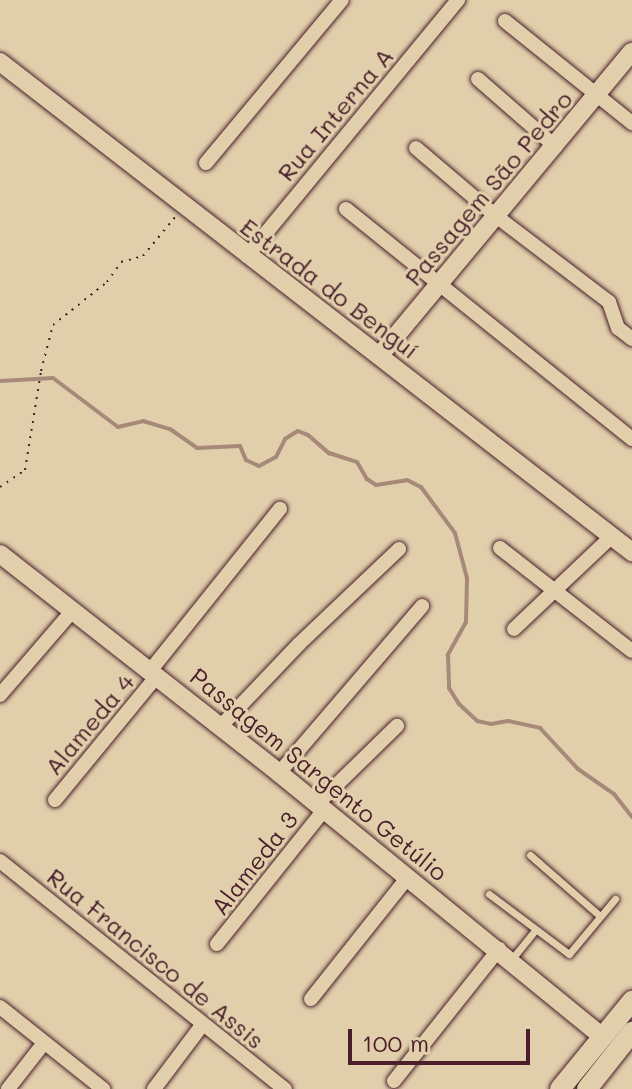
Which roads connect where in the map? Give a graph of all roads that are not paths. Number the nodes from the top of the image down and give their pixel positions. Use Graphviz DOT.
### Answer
graph roads {
  1 [pos="342,0"];
  2 [pos="458,0"];
  3 [pos="505,21"];
  4 [pos="632,52"];
  5 [pos="0,62"];
  6 [pos="478,79"];
  7 [pos="597,95"];
  8 [pos="632,123"];
  9 [pos="556,147"];
  10 [pos="416,148"];
  11 [pos="206,163"];
  12 [pos="346,209"];
  13 [pos="496,216"];
  14 [pos="247,256"];
  15 [pos="437,285"];
  16 [pos="632,339"];
  17 [pos="380,355"];
  18 [pos="632,439"];
  19 [pos="280,509"];
  20 [pos="612,536"];
  21 [pos="500,548"];
  22 [pos="399,549"];
  23 [pos="632,552"];
  24 [pos="0,554"];
  25 [pos="558,591"];
  26 [pos="422,606"];
  27 [pos="73,610"];
  28 [pos="514,629"];
  29 [pos="632,651"];
  30 [pos="154,674"];
  31 [pos="0,695"];
  32 [pos="221,726"];
  33 [pos="397,726"];
  34 [pos="279,773"];
  35 [pos="55,800"];
  36 [pos="320,807"];
  37 [pos="530,855"];
  38 [pos="0,861"];
  39 [pos="408,877"];
  40 [pos="489,894"];
  41 [pos="615,899"];
  42 [pos="600,916"];
  43 [pos="535,930"];
  44 [pos="217,944"];
  45 [pos="505,954"];
  46 [pos="311,999"];
  47 [pos="632,1001"];
  48 [pos="0,1007"];
  49 [pos="203,1024"];
  50 [pos="632,1032"];
  51 [pos="603,1037"];
  52 [pos="44,1043"];
  53 [pos="394,1081"];
  54 [pos="8,1089"];
  55 [pos="103,1089"];
  56 [pos="154,1089"];
  57 [pos="285,1089"];
  58 [pos="560,1089"];
  59 [pos="587,1089"];
  1 -- 11 [label="street"];
  2 -- 14 [label="street, Rua Interna A"];
  3 -- 7 [label="street"];
  4 -- 7 [label="street, Passagem São Pedro"];
  5 -- 14 [label="street, Estrada do Benguí"];
  6 -- 9 [label="street"];
  7 -- 8 [label="street"];
  7 -- 9 [label="street, Passagem São Pedro"];
  9 -- 13 [label="street, Passagem São Pedro"];
  10 -- 13 [label="street"];
  12 -- 15 [label="street"];
  13 -- 15 [label="street, Passagem São Pedro"];
  13 -- 16 [label="street"];
  14 -- 17 [label="street, Estrada do Benguí"];
  15 -- 17 [label="street, Passagem São Pedro"];
  15 -- 18 [label="street"];
  17 -- 20 [label="street, Estrada do Benguí"];
  19 -- 30 [label="street, Alameda 4"];
  20 -- 23 [label="street, Estrada do Benguí"];
  20 -- 25 [label="street"];
  21 -- 25 [label="street"];
  22 -- 32 [label="street"];
  24 -- 27 [label="street, Passagem Sargento Getúlio"];
  25 -- 28 [label="street"];
  25 -- 29 [label="street"];
  26 -- 34 [label="street"];
  27 -- 30 [label="street, Passagem Sargento Getúlio"];
  27 -- 31 [label="street"];
  30 -- 32 [label="street, Passagem Sargento Getúlio"];
  30 -- 35 [label="street, Alameda 4"];
  32 -- 34 [label="street, Passagem Sargento Getúlio"];
  33 -- 36 [label="street, Alameda 3"];
  34 -- 36 [label="street, Passagem Sargento Getúlio"];
  36 -- 39 [label="street, Passagem Sargento Getúlio"];
  36 -- 44 [label="street, Alameda 3"];
  37 -- 42 [label="lane"];
  38 -- 49 [label="street, Rua Francisco de Assis"];
  39 -- 45 [label="street, Passagem Sargento Getúlio"];
  39 -- 46 [label="street"];
  40 -- 43 [label="lane"];
  41 -- 42 [label="lane"];
  42 -- 43 [label="lane"];
  43 -- 45 [label="lane"];
  45 -- 51 [label="street, Passagem Sargento Getúlio"];
  45 -- 53 [label="street"];
  47 -- 51 [label="main road"];
  48 -- 52 [label="street"];
  49 -- 56 [label="street"];
  49 -- 57 [label="street, Rua Francisco de Assis"];
  50 -- 59 [label="main road"];
  51 -- 58 [label="main road"];
  52 -- 54 [label="street"];
  52 -- 55 [label="street"];
}
